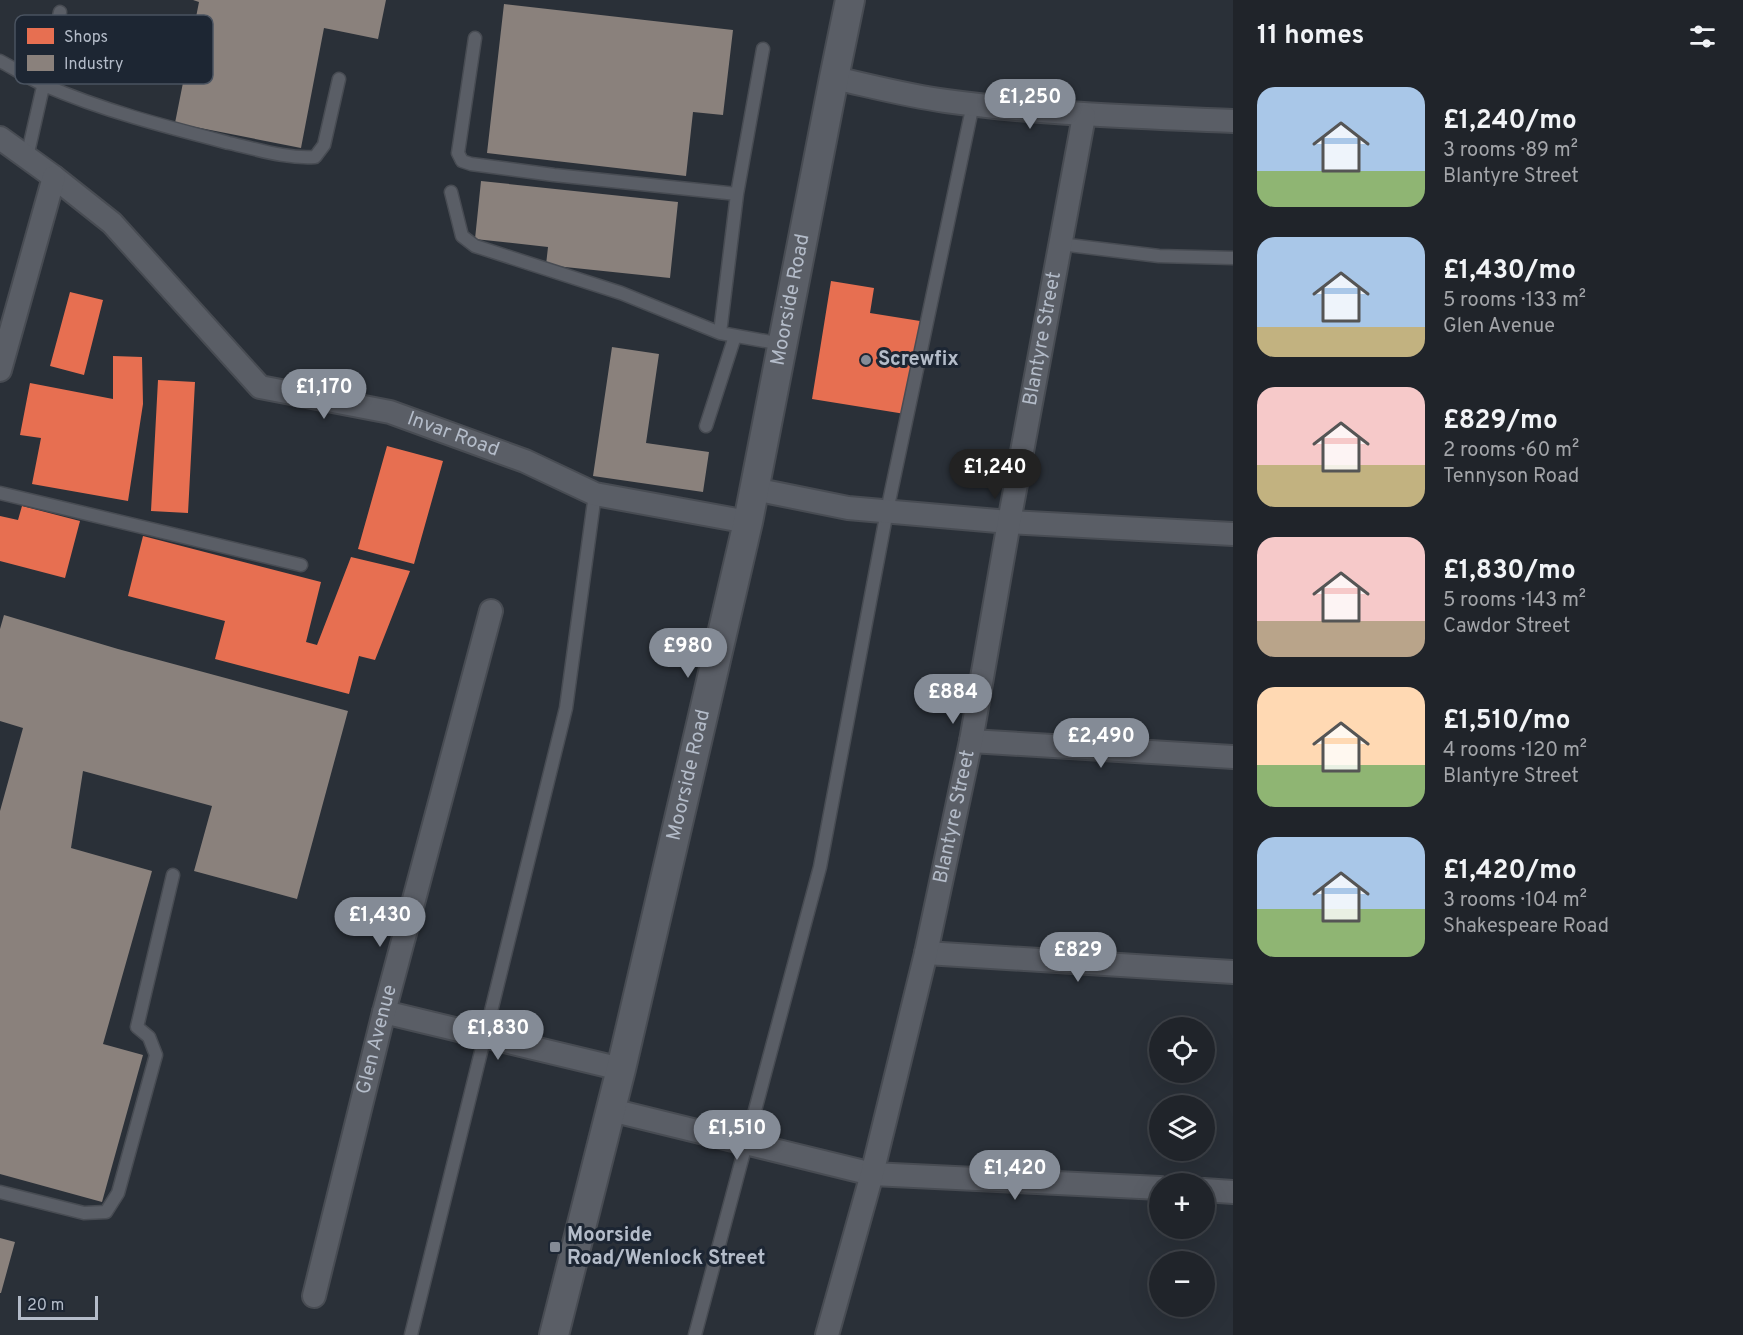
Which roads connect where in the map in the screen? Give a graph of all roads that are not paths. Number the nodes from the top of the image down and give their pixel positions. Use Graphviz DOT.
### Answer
graph roads {
  1 [pos="850,0"];
  2 [pos="60,12"];
  3 [pos="59,15"];
  4 [pos="474,38"];
  5 [pos="763,49"];
  6 [pos="0,61"];
  7 [pos="15,69"];
  8 [pos="834,78"];
  9 [pos="339,79"];
  10 [pos="44,85"];
  11 [pos="973,104"];
  12 [pos="1084,116"];
  13 [pos="1233,121"];
  14 [pos="0,138"];
  15 [pos="27,158"];
  16 [pos="54,177"];
  17 [pos="451,192"];
  18 [pos="737,194"];
  19 [pos="1060,244"];
  20 [pos="1233,258"];
  21 [pos="720,333"];
  22 [pos="5,334"];
  23 [pos="735,336"];
  24 [pos="782,344"];
  25 [pos="0,370"];
  26 [pos="706,426"];
  27 [pos="754,489"];
  28 [pos="0,493"];
  29 [pos="595,494"];
  30 [pos="887,511"];
  31 [pos="748,522"];
  32 [pos="1009,522"];
  33 [pos="1233,534"];
  34 [pos="301,565"];
  35 [pos="491,611"];
  36 [pos="971,741"];
  37 [pos="1233,757"];
  38 [pos="173,875"];
  39 [pos="926,953"];
  40 [pos="1233,972"];
  41 [pos="384,1012"];
  42 [pos="484,1036"];
  43 [pos="621,1070"];
  44 [pos="611,1110"];
  45 [pos="747,1143"];
  46 [pos="872,1174"];
  47 [pos="1149,1187"];
  48 [pos="1215,1191"];
  49 [pos="0,1192"];
  50 [pos="1233,1192"];
  51 [pos="314,1296"];
  52 [pos="411,1335"];
  53 [pos="554,1335"];
  54 [pos="695,1335"];
  55 [pos="827,1335"];
  1 -- 8 [label="street, Moorside Road"];
  2 -- 3 [label="lane"];
  4 -- 18 [label="lane"];
  5 -- 18 [label="lane"];
  6 -- 7 [label="lane"];
  8 -- 11 [label="street"];
  8 -- 24 [label="street, Moorside Road"];
  9 -- 10 [label="lane"];
  10 -- 15 [label="lane"];
  11 -- 12 [label="street"];
  11 -- 30 [label="lane"];
  12 -- 13 [label="street"];
  12 -- 19 [label="street, Blantyre Street"];
  14 -- 15 [label="street, Invar Road"];
  15 -- 16 [label="street, Invar Road"];
  16 -- 22 [label="street"];
  16 -- 29 [label="street, Invar Road"];
  17 -- 21 [label="lane"];
  18 -- 21 [label="lane"];
  19 -- 20 [label="lane"];
  19 -- 32 [label="street, Blantyre Street"];
  21 -- 23 [label="lane"];
  22 -- 25 [label="street"];
  23 -- 24 [label="lane"];
  23 -- 26 [label="lane"];
  24 -- 27 [label="street, Moorside Road"];
  27 -- 30 [label="street"];
  27 -- 31 [label="street, Moorside Road"];
  28 -- 34 [label="lane"];
  29 -- 31 [label="street, Invar Road"];
  29 -- 42 [label="lane"];
  30 -- 32 [label="street"];
  30 -- 45 [label="lane"];
  31 -- 43 [label="street, Moorside Road"];
  32 -- 33 [label="street"];
  32 -- 36 [label="street, Blantyre Street"];
  35 -- 41 [label="street, Glen Avenue"];
  36 -- 37 [label="street"];
  36 -- 39 [label="street, Blantyre Street"];
  38 -- 49 [label="lane"];
  39 -- 40 [label="street"];
  39 -- 46 [label="street, Blantyre Street"];
  41 -- 42 [label="street"];
  41 -- 51 [label="street, Glen Avenue"];
  42 -- 43 [label="street"];
  42 -- 52 [label="lane"];
  43 -- 44 [label="street, Moorside Road"];
  44 -- 45 [label="street"];
  44 -- 53 [label="street, Moorside Road"];
  45 -- 46 [label="street"];
  45 -- 54 [label="lane"];
  46 -- 47 [label="street"];
  46 -- 55 [label="street, Blantyre Street"];
  48 -- 50 [label="street"];
}
